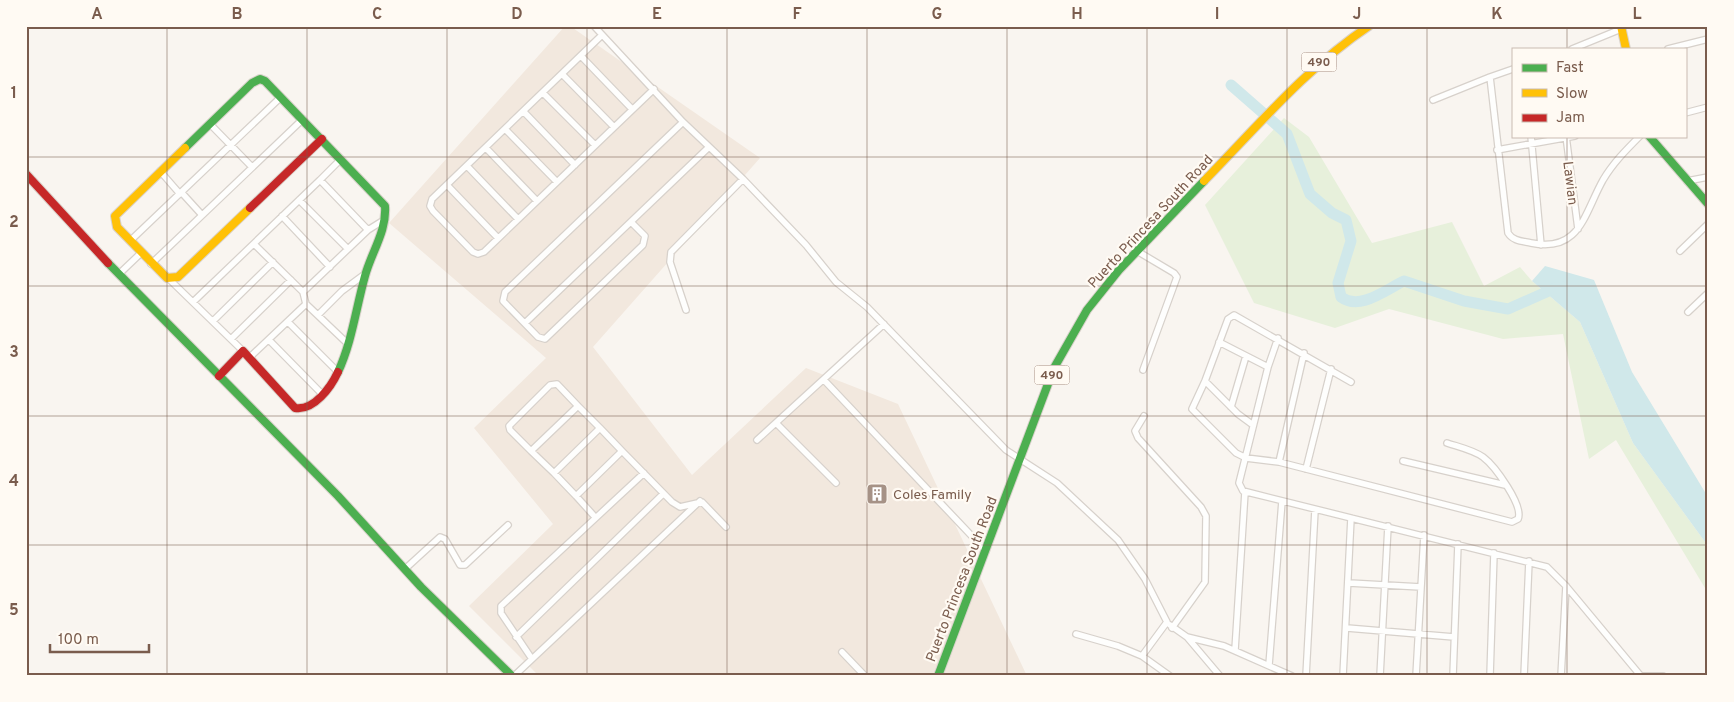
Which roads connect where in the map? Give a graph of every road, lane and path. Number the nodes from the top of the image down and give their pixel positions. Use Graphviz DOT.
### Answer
graph roads {
  1 [pos="594,26"];
  2 [pos="1369,26"];
  3 [pos="1621,28"];
  4 [pos="602,35"];
  5 [pos="1708,39"];
  6 [pos="1574,48"];
  7 [pos="1626,48"];
  8 [pos="1672,48"];
  9 [pos="581,56"];
  10 [pos="1512,69"];
  11 [pos="562,74"];
  12 [pos="1490,77"];
  13 [pos="654,89"];
  14 [pos="543,93"];
  15 [pos="281,97"];
  16 [pos="1433,100"];
  17 [pos="1708,107"];
  18 [pos="632,109"];
  19 [pos="524,112"];
  20 [pos="1686,114"];
  21 [pos="303,119"];
  22 [pos="683,122"];
  23 [pos="210,124"];
  24 [pos="614,127"];
  25 [pos="506,130"];
  26 [pos="1531,138"];
  27 [pos="1561,138"];
  28 [pos="1566,138"];
  29 [pos="1638,138"];
  30 [pos="1651,138"];
  31 [pos="322,139"];
  32 [pos="1532,144"];
  33 [pos="231,145"];
  34 [pos="595,145"];
  35 [pos="709,147"];
  36 [pos="486,148"];
  37 [pos="1497,150"];
  38 [pos="341,159"];
  39 [pos="575,165"];
  40 [pos="467,166"];
  41 [pos="252,167"];
  42 [pos="160,171"];
  43 [pos="26,174"];
  44 [pos="1708,177"];
  45 [pos="743,179"];
  46 [pos="320,180"];
  47 [pos="1687,181"];
  48 [pos="556,182"];
  49 [pos="447,185"];
  50 [pos="181,193"];
  51 [pos="299,200"];
  52 [pos="537,202"];
  53 [pos="1708,204"];
  54 [pos="202,215"];
  55 [pos="282,216"];
  56 [pos="518,219"];
  57 [pos="384,220"];
  58 [pos="632,223"];
  59 [pos="1708,224"];
  60 [pos="1578,229"];
  61 [pos="368,230"];
  62 [pos="498,238"];
  63 [pos="130,241"];
  64 [pos="254,244"];
  65 [pos="1541,245"];
  66 [pos="348,249"];
  67 [pos="1137,251"];
  68 [pos="1680,251"];
  69 [pos="141,253"];
  70 [pos="273,262"];
  71 [pos="151,264"];
  72 [pos="330,267"];
  73 [pos="119,274"];
  74 [pos="366,274"];
  75 [pos="169,279"];
  76 [pos="291,280"];
  77 [pos="303,292"];
  78 [pos="1708,293"];
  79 [pos="193,302"];
  80 [pos="306,304"];
  81 [pos="686,310"];
  82 [pos="1688,312"];
  83 [pos="318,315"];
  84 [pos="213,321"];
  85 [pos="288,322"];
  86 [pos="525,323"];
  87 [pos="884,324"];
  88 [pos="1278,338"];
  89 [pos="231,339"];
  90 [pos="269,340"];
  91 [pos="1219,342"];
  92 [pos="348,344"];
  93 [pos="243,351"];
  94 [pos="1304,353"];
  95 [pos="1246,356"];
  96 [pos="249,358"];
  97 [pos="1268,367"];
  98 [pos="1331,369"];
  99 [pos="1143,370"];
  100 [pos="338,372"];
  101 [pos="219,376"];
  102 [pos="824,380"];
  103 [pos="1205,381"];
  104 [pos="1352,382"];
  105 [pos="322,395"];
  106 [pos="578,406"];
  107 [pos="1231,407"];
  108 [pos="1144,416"];
  109 [pos="776,423"];
  110 [pos="1254,425"];
  111 [pos="600,428"];
  112 [pos="757,440"];
  113 [pos="1447,443"];
  114 [pos="622,450"];
  115 [pos="531,451"];
  116 [pos="1246,458"];
  117 [pos="1020,460"];
  118 [pos="1403,461"];
  119 [pos="1279,462"];
  120 [pos="1306,469"];
  121 [pos="554,473"];
  122 [pos="644,473"];
  123 [pos="836,483"];
  124 [pos="1505,485"];
  125 [pos="1245,492"];
  126 [pos="663,494"];
  127 [pos="576,496"];
  128 [pos="700,501"];
  129 [pos="1282,501"];
  130 [pos="1315,510"];
  131 [pos="595,517"];
  132 [pos="1351,518"];
  133 [pos="508,525"];
  134 [pos="1388,526"];
  135 [pos="726,527"];
  136 [pos="1424,535"];
  137 [pos="1458,544"];
  138 [pos="986,550"];
  139 [pos="1494,553"];
  140 [pos="1530,561"];
  141 [pos="405,569"];
  142 [pos="1349,583"];
  143 [pos="1384,586"];
  144 [pos="1566,586"];
  145 [pos="1421,587"];
  146 [pos="1167,622"];
  147 [pos="1172,628"];
  148 [pos="1347,628"];
  149 [pos="1381,630"];
  150 [pos="1418,633"];
  151 [pos="1076,634"];
  152 [pos="1187,637"];
  153 [pos="1454,637"];
  154 [pos="516,638"];
  155 [pos="1235,650"];
  156 [pos="842,652"];
  157 [pos="1142,656"];
  158 [pos="532,658"];
  159 [pos="1270,665"];
  160 [pos="513,676"];
  161 [pos="865,676"];
  162 [pos="938,676"];
  163 [pos="1170,676"];
  164 [pos="1220,676"];
  165 [pos="1292,676"];
  166 [pos="1306,676"];
  167 [pos="1344,676"];
  168 [pos="1380,676"];
  169 [pos="1416,676"];
  170 [pos="1453,676"];
  171 [pos="1490,676"];
  172 [pos="1524,676"];
  173 [pos="1561,676"];
  174 [pos="1639,676"];
  175 [pos="1663,676"];
  1 -- 4 [label="street"];
  2 -- 67 [label="street, Puerto Princesa South Road / 490"];
  3 -- 6 [label="street"];
  3 -- 7 [label="street"];
  4 -- 9 [label="street"];
  4 -- 13 [label="street"];
  5 -- 8 [label="street"];
  9 -- 11 [label="street"];
  9 -- 18 [label="street"];
  10 -- 12 [label="street"];
  11 -- 14 [label="street"];
  11 -- 24 [label="street"];
  12 -- 16 [label="street"];
  12 -- 37 [label="street"];
  13 -- 18 [label="street"];
  13 -- 22 [label="street"];
  14 -- 19 [label="street"];
  14 -- 34 [label="street"];
  15 -- 21 [label="street"];
  15 -- 23 [label="street"];
  15 -- 33 [label="street"];
  17 -- 20 [label="street"];
  18 -- 24 [label="street"];
  19 -- 25 [label="street"];
  19 -- 39 [label="street"];
  21 -- 31 [label="street"];
  21 -- 41 [label="street"];
  22 -- 35 [label="street"];
  22 -- 86 [label="street"];
  23 -- 33 [label="street"];
  23 -- 42 [label="street"];
  24 -- 34 [label="street"];
  25 -- 36 [label="street"];
  25 -- 48 [label="street"];
  26 -- 32 [label="street"];
  27 -- 32 [label="street"];
  28 -- 60 [label="street, Lawian"];
  29 -- 60 [label="street"];
  30 -- 47 [label="street"];
  31 -- 38 [label="street"];
  31 -- 75 [label="street"];
  32 -- 37 [label="street"];
  32 -- 65 [label="street"];
  33 -- 41 [label="street"];
  33 -- 50 [label="street"];
  34 -- 39 [label="street"];
  35 -- 45 [label="street"];
  35 -- 58 [label="street"];
  36 -- 40 [label="street"];
  36 -- 52 [label="street"];
  37 -- 65 [label="street"];
  38 -- 46 [label="street"];
  38 -- 57 [label="street"];
  39 -- 48 [label="street"];
  40 -- 49 [label="street"];
  40 -- 56 [label="street"];
  41 -- 54 [label="street"];
  42 -- 50 [label="street"];
  42 -- 63 [label="street"];
  43 -- 73 [label="street"];
  44 -- 47 [label="street"];
  45 -- 81 [label="street"];
  45 -- 87 [label="street"];
  46 -- 51 [label="street"];
  46 -- 61 [label="street"];
  47 -- 53 [label="street"];
  48 -- 52 [label="street"];
  49 -- 62 [label="street"];
  49 -- 62 [label="street"];
  50 -- 54 [label="street"];
  50 -- 63 [label="street"];
  51 -- 55 [label="street"];
  51 -- 66 [label="street"];
  52 -- 56 [label="street"];
  54 -- 71 [label="street"];
  55 -- 64 [label="street"];
  55 -- 72 [label="street"];
  56 -- 62 [label="street"];
  57 -- 61 [label="street"];
  57 -- 74 [label="street"];
  58 -- 86 [label="street"];
  58 -- 86 [label="street"];
  59 -- 68 [label="street"];
  60 -- 65 [label="street"];
  61 -- 66 [label="street"];
  63 -- 69 [label="street"];
  64 -- 70 [label="street"];
  64 -- 79 [label="street"];
  66 -- 72 [label="street"];
  67 -- 99 [label="street"];
  67 -- 117 [label="street, Puerto Princesa South Road / 490"];
  69 -- 71 [label="street"];
  69 -- 73 [label="street"];
  70 -- 76 [label="street"];
  70 -- 84 [label="street"];
  71 -- 75 [label="street"];
  72 -- 77 [label="street"];
  73 -- 101 [label="street"];
  74 -- 83 [label="street"];
  74 -- 92 [label="street"];
  75 -- 79 [label="street"];
  76 -- 77 [label="street"];
  76 -- 89 [label="street"];
  77 -- 80 [label="street"];
  78 -- 82 [label="street"];
  79 -- 84 [label="street"];
  80 -- 83 [label="street"];
  80 -- 85 [label="street"];
  83 -- 92 [label="street"];
  84 -- 89 [label="street"];
  85 -- 90 [label="street"];
  85 -- 100 [label="street"];
  87 -- 102 [label="street"];
  87 -- 117 [label="street"];
  88 -- 91 [label="street"];
  88 -- 94 [label="street"];
  88 -- 97 [label="street"];
  89 -- 93 [label="street"];
  90 -- 96 [label="street"];
  90 -- 105 [label="street"];
  91 -- 95 [label="street"];
  91 -- 103 [label="street"];
  92 -- 100 [label="street"];
  93 -- 96 [label="street"];
  93 -- 101 [label="street"];
  94 -- 98 [label="street"];
  94 -- 119 [label="street"];
  95 -- 97 [label="street"];
  95 -- 107 [label="street"];
  96 -- 105 [label="street"];
  97 -- 110 [label="street"];
  98 -- 104 [label="street"];
  98 -- 120 [label="street"];
  100 -- 105 [label="street"];
  101 -- 141 [label="street"];
  102 -- 109 [label="street"];
  102 -- 138 [label="street"];
  103 -- 107 [label="street"];
  103 -- 116 [label="street"];
  106 -- 111 [label="street"];
  106 -- 115 [label="street"];
  106 -- 115 [label="street"];
  107 -- 110 [label="street"];
  108 -- 147 [label="street"];
  109 -- 112 [label="street"];
  109 -- 123 [label="street"];
  110 -- 116 [label="street"];
  111 -- 114 [label="street"];
  111 -- 121 [label="street"];
  113 -- 124 [label="street"];
  114 -- 122 [label="street"];
  114 -- 127 [label="street"];
  115 -- 121 [label="street"];
  116 -- 119 [label="street"];
  116 -- 125 [label="street"];
  117 -- 138 [label="street, Puerto Princesa South Road / 490"];
  117 -- 146 [label="street"];
  118 -- 124 [label="street"];
  119 -- 120 [label="street"];
  120 -- 124 [label="street"];
  121 -- 127 [label="street"];
  122 -- 126 [label="street"];
  122 -- 131 [label="street"];
  125 -- 129 [label="street"];
  125 -- 155 [label="street"];
  126 -- 128 [label="street"];
  126 -- 154 [label="street"];
  127 -- 131 [label="street"];
  128 -- 135 [label="street"];
  128 -- 158 [label="street"];
  129 -- 130 [label="street"];
  129 -- 159 [label="street"];
  130 -- 132 [label="street"];
  130 -- 166 [label="street"];
  131 -- 154 [label="street"];
  132 -- 134 [label="street"];
  132 -- 142 [label="street"];
  133 -- 141 [label="street"];
  134 -- 136 [label="street"];
  134 -- 143 [label="street"];
  136 -- 137 [label="street"];
  136 -- 145 [label="street"];
  137 -- 139 [label="street"];
  137 -- 153 [label="street"];
  138 -- 162 [label="street, Puerto Princesa South Road / 490"];
  139 -- 140 [label="street"];
  139 -- 171 [label="street"];
  140 -- 144 [label="street"];
  140 -- 172 [label="street"];
  141 -- 160 [label="street"];
  142 -- 143 [label="street"];
  142 -- 148 [label="street"];
  143 -- 145 [label="street"];
  143 -- 149 [label="street"];
  144 -- 173 [label="street"];
  144 -- 174 [label="street"];
  145 -- 150 [label="street"];
  146 -- 147 [label="street"];
  146 -- 157 [label="street"];
  147 -- 152 [label="street"];
  148 -- 149 [label="street"];
  148 -- 167 [label="street"];
  149 -- 150 [label="street"];
  149 -- 168 [label="street"];
  150 -- 153 [label="street"];
  150 -- 169 [label="street"];
  151 -- 157 [label="street"];
  152 -- 155 [label="street"];
  152 -- 164 [label="street"];
  153 -- 170 [label="street"];
  154 -- 158 [label="street"];
  155 -- 159 [label="street"];
  156 -- 161 [label="street"];
  157 -- 163 [label="street"];
  158 -- 160 [label="street"];
  159 -- 165 [label="street"];
  174 -- 175 [label="street"];
}
